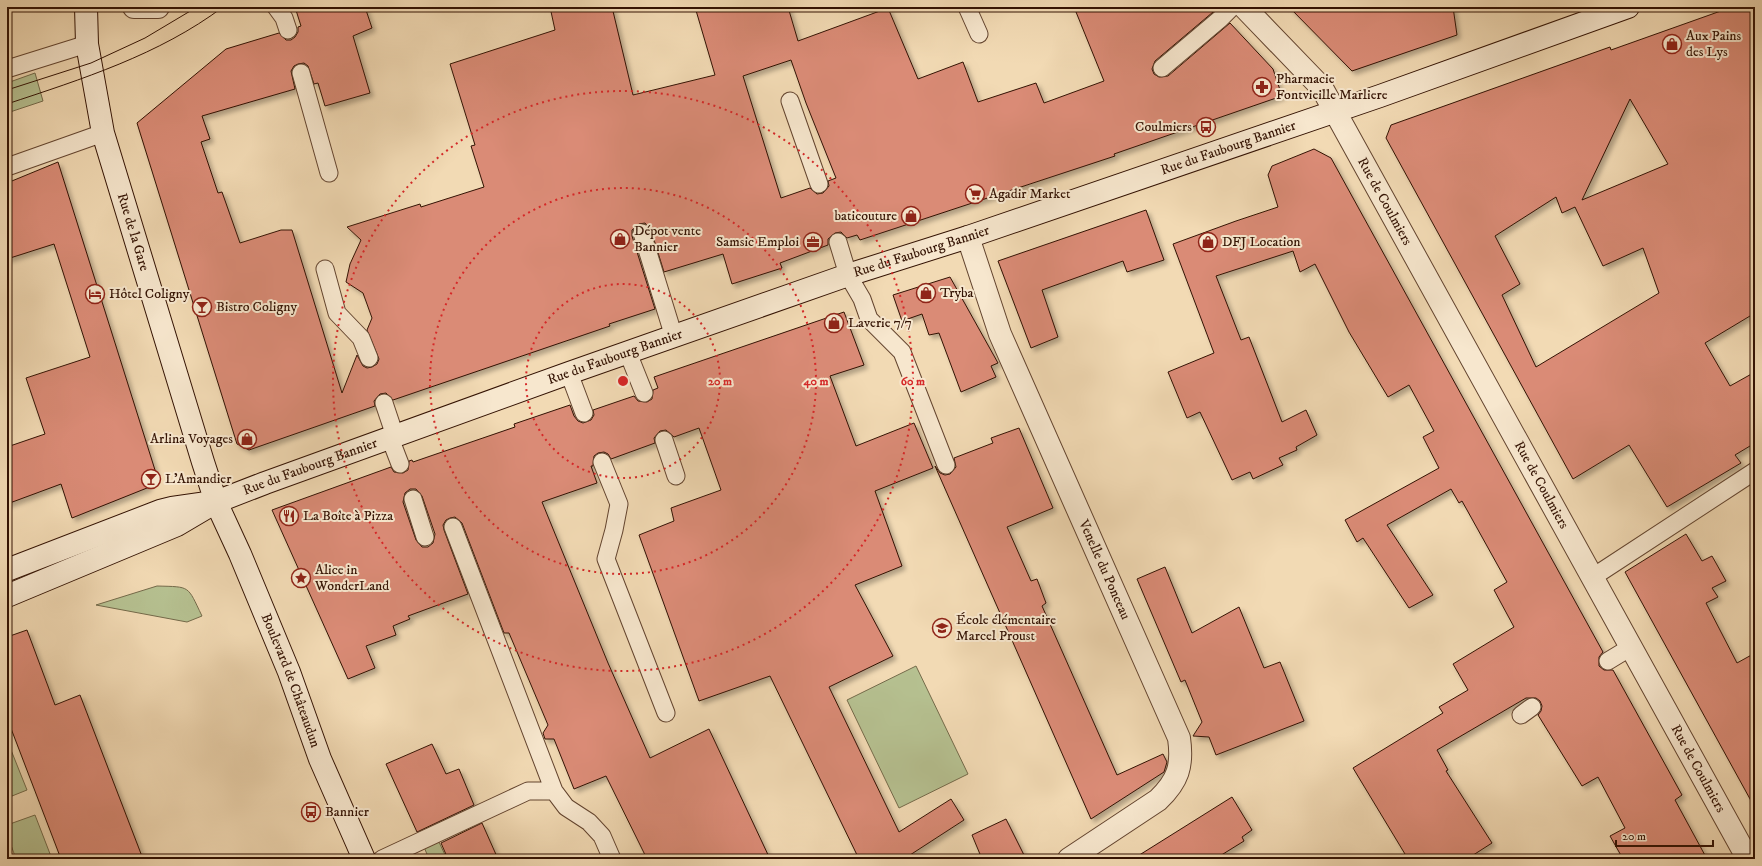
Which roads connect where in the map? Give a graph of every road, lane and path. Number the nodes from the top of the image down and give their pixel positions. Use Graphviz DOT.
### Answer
graph roads {
  1 [pos="86,7"];
  2 [pos="134,7"];
  3 [pos="158,7"];
  4 [pos="276,7"];
  5 [pos="967,7"];
  6 [pos="1232,7"];
  7 [pos="1244,7"];
  8 [pos="1617,9"];
  9 [pos="288,30"];
  10 [pos="979,34"];
  11 [pos="87,44"];
  12 [pos="1162,68"];
  13 [pos="7,70"];
  14 [pos="300,73"];
  15 [pos="790,101"];
  16 [pos="1335,111"];
  17 [pos="103,133"];
  18 [pos="7,167"];
  19 [pos="329,173"];
  20 [pos="819,184"];
  21 [pos="642,233"];
  22 [pos="968,237"];
  23 [pos="838,242"];
  24 [pos="325,269"];
  25 [pos="848,275"];
  26 [pos="674,337"];
  27 [pos="628,353"];
  28 [pos="369,358"];
  29 [pos="569,373"];
  30 [pos="644,393"];
  31 [pos="384,403"];
  32 [pos="584,413"];
  33 [pos="393,437"];
  34 [pos="664,440"];
  35 [pos="602,462"];
  36 [pos="400,464"];
  37 [pos="946,465"];
  38 [pos="1755,471"];
  39 [pos="676,476"];
  40 [pos="413,499"];
  41 [pos="216,502"];
  42 [pos="453,527"];
  43 [pos="425,536"];
  44 [pos="7,570"];
  45 [pos="1593,577"];
  46 [pos="7,596"];
  47 [pos="1631,646"];
  48 [pos="1608,661"];
  49 [pos="666,713"];
  50 [pos="554,791"];
  51 [pos="364,859"];
  52 [pos="382,859"];
  53 [pos="612,859"];
  54 [pos="1069,859"];
  55 [pos="1748,859"];
  1 -- 11 [label="main road, Rue de la Gare"];
  2 -- 3 [label="main road"];
  4 -- 9 [label="lane"];
  5 -- 10 [label="lane"];
  6 -- 12 [label="lane"];
  7 -- 16 [label="main road, Rue de Coulmiers"];
  8 -- 16 [label="main road, Rue du Faubourg Bannier"];
  11 -- 13 [label="lane"];
  11 -- 17 [label="main road, Rue de la Gare"];
  14 -- 19 [label="lane"];
  15 -- 20 [label="lane"];
  16 -- 22 [label="main road, Rue du Faubourg Bannier"];
  16 -- 45 [label="main road, Rue de Coulmiers"];
  17 -- 18 [label="lane"];
  17 -- 41 [label="main road, Rue de la Gare"];
  21 -- 26 [label="lane"];
  22 -- 25 [label="main road, Rue du Faubourg Bannier"];
  22 -- 54 [label="main road, Venelle du Ponceau"];
  23 -- 25 [label="lane"];
  24 -- 28 [label="lane"];
  25 -- 26 [label="main road, Rue du Faubourg Bannier"];
  25 -- 37 [label="lane"];
  26 -- 27 [label="main road, Rue du Faubourg Bannier"];
  27 -- 29 [label="main road, Rue du Faubourg Bannier"];
  27 -- 30 [label="lane"];
  29 -- 32 [label="lane"];
  29 -- 33 [label="main road, Rue du Faubourg Bannier"];
  31 -- 33 [label="lane"];
  33 -- 36 [label="lane"];
  33 -- 41 [label="main road, Rue du Faubourg Bannier"];
  34 -- 39 [label="lane"];
  35 -- 49 [label="lane"];
  38 -- 45 [label="lane"];
  40 -- 43 [label="lane"];
  41 -- 44 [label="main road, Rue du Faubourg Bannier"];
  41 -- 46 [label="main road, Rue du Faubourg Bannier"];
  41 -- 51 [label="main road, Boulevard de Châteaudun"];
  42 -- 50 [label="lane"];
  45 -- 47 [label="main road, Rue de Coulmiers"];
  47 -- 48 [label="lane"];
  47 -- 55 [label="main road, Rue de Coulmiers"];
  50 -- 52 [label="lane"];
  50 -- 53 [label="lane"];
}
